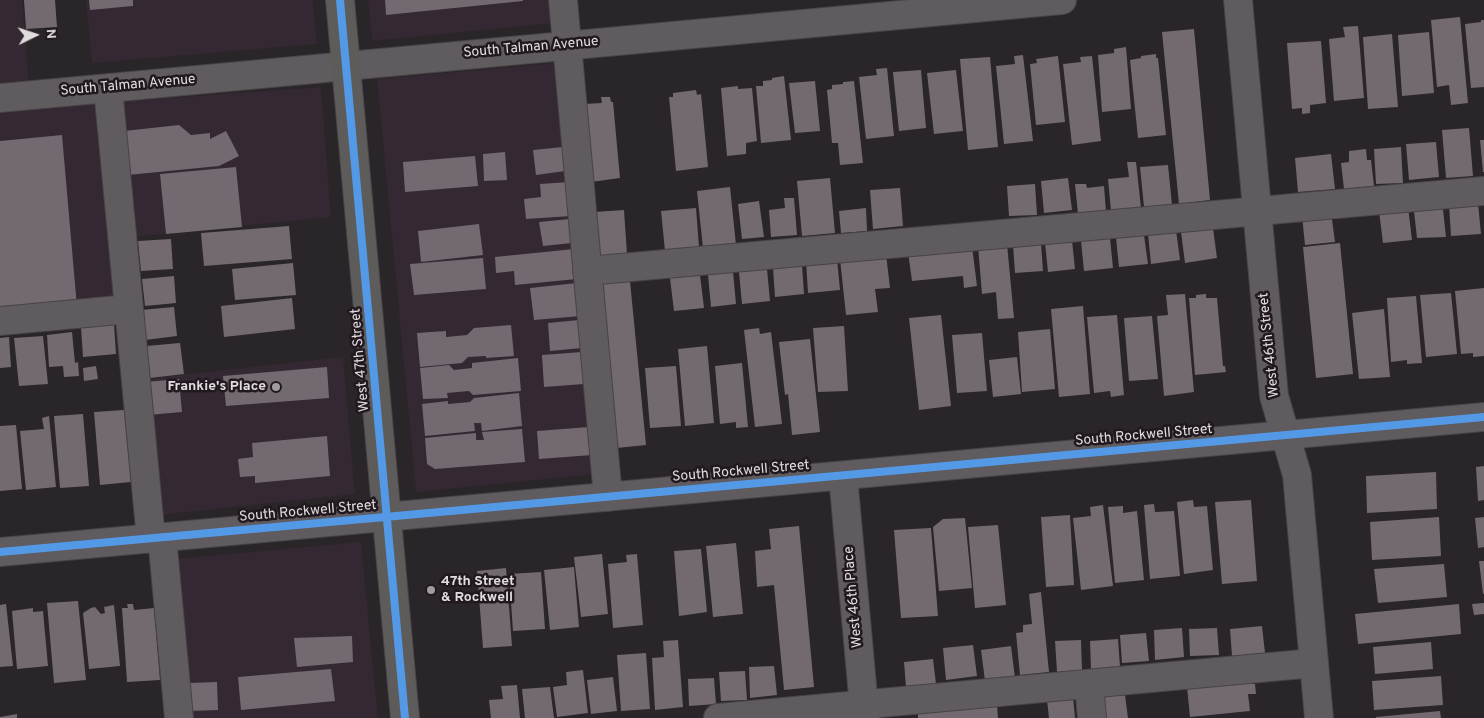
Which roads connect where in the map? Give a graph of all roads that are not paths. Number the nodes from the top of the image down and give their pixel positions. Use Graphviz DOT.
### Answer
graph roads {
  1 [pos="340,0"];
  2 [pos="563,0"];
  3 [pos="1062,0"];
  4 [pos="1238,0"];
  5 [pos="567,45"];
  6 [pos="346,65"];
  7 [pos="108,88"];
  8 [pos="0,98"];
  9 [pos="1484,191"];
  10 [pos="1257,211"];
  11 [pos="587,271"];
  12 [pos="129,309"];
  13 [pos="0,321"];
  14 [pos="1484,417"];
  15 [pos="1286,435"];
  16 [pos="843,476"];
  17 [pos="608,497"];
  18 [pos="387,517"];
  19 [pos="157,538"];
  20 [pos="0,552"];
  21 [pos="1314,663"];
  22 [pos="1089,684"];
  23 [pos="864,711"];
  24 [pos="179,718"];
  25 [pos="405,718"];
  26 [pos="718,718"];
  27 [pos="1092,718"];
  28 [pos="1319,718"];
  1 -- 6 [label="main road, West 47th Street"];
  2 -- 5 [label="street"];
  3 -- 5 [label="street, South Talman Avenue"];
  4 -- 10 [label="street, West 46th Street"];
  5 -- 6 [label="street, South Talman Avenue"];
  5 -- 11 [label="street"];
  6 -- 7 [label="street, South Talman Avenue"];
  6 -- 18 [label="main road, West 47th Street"];
  7 -- 8 [label="street, South Talman Avenue"];
  7 -- 12 [label="street"];
  9 -- 10 [label="street"];
  10 -- 11 [label="street"];
  10 -- 15 [label="street, West 46th Street"];
  11 -- 17 [label="street"];
  12 -- 13 [label="street"];
  12 -- 19 [label="street"];
  14 -- 15 [label="street, South Rockwell Street"];
  15 -- 16 [label="street, South Rockwell Street"];
  15 -- 21 [label="street, West 46th Street"];
  16 -- 17 [label="street, South Rockwell Street"];
  16 -- 23 [label="street, West 46th Place"];
  17 -- 18 [label="street, South Rockwell Street"];
  18 -- 19 [label="street, South Rockwell Street"];
  18 -- 25 [label="main road, West 47th Street"];
  19 -- 20 [label="street, South Rockwell Street"];
  19 -- 24 [label="street"];
  21 -- 22 [label="street"];
  21 -- 28 [label="street, West 46th Street"];
  22 -- 23 [label="street"];
  22 -- 27 [label="street"];
  23 -- 26 [label="street"];
}
